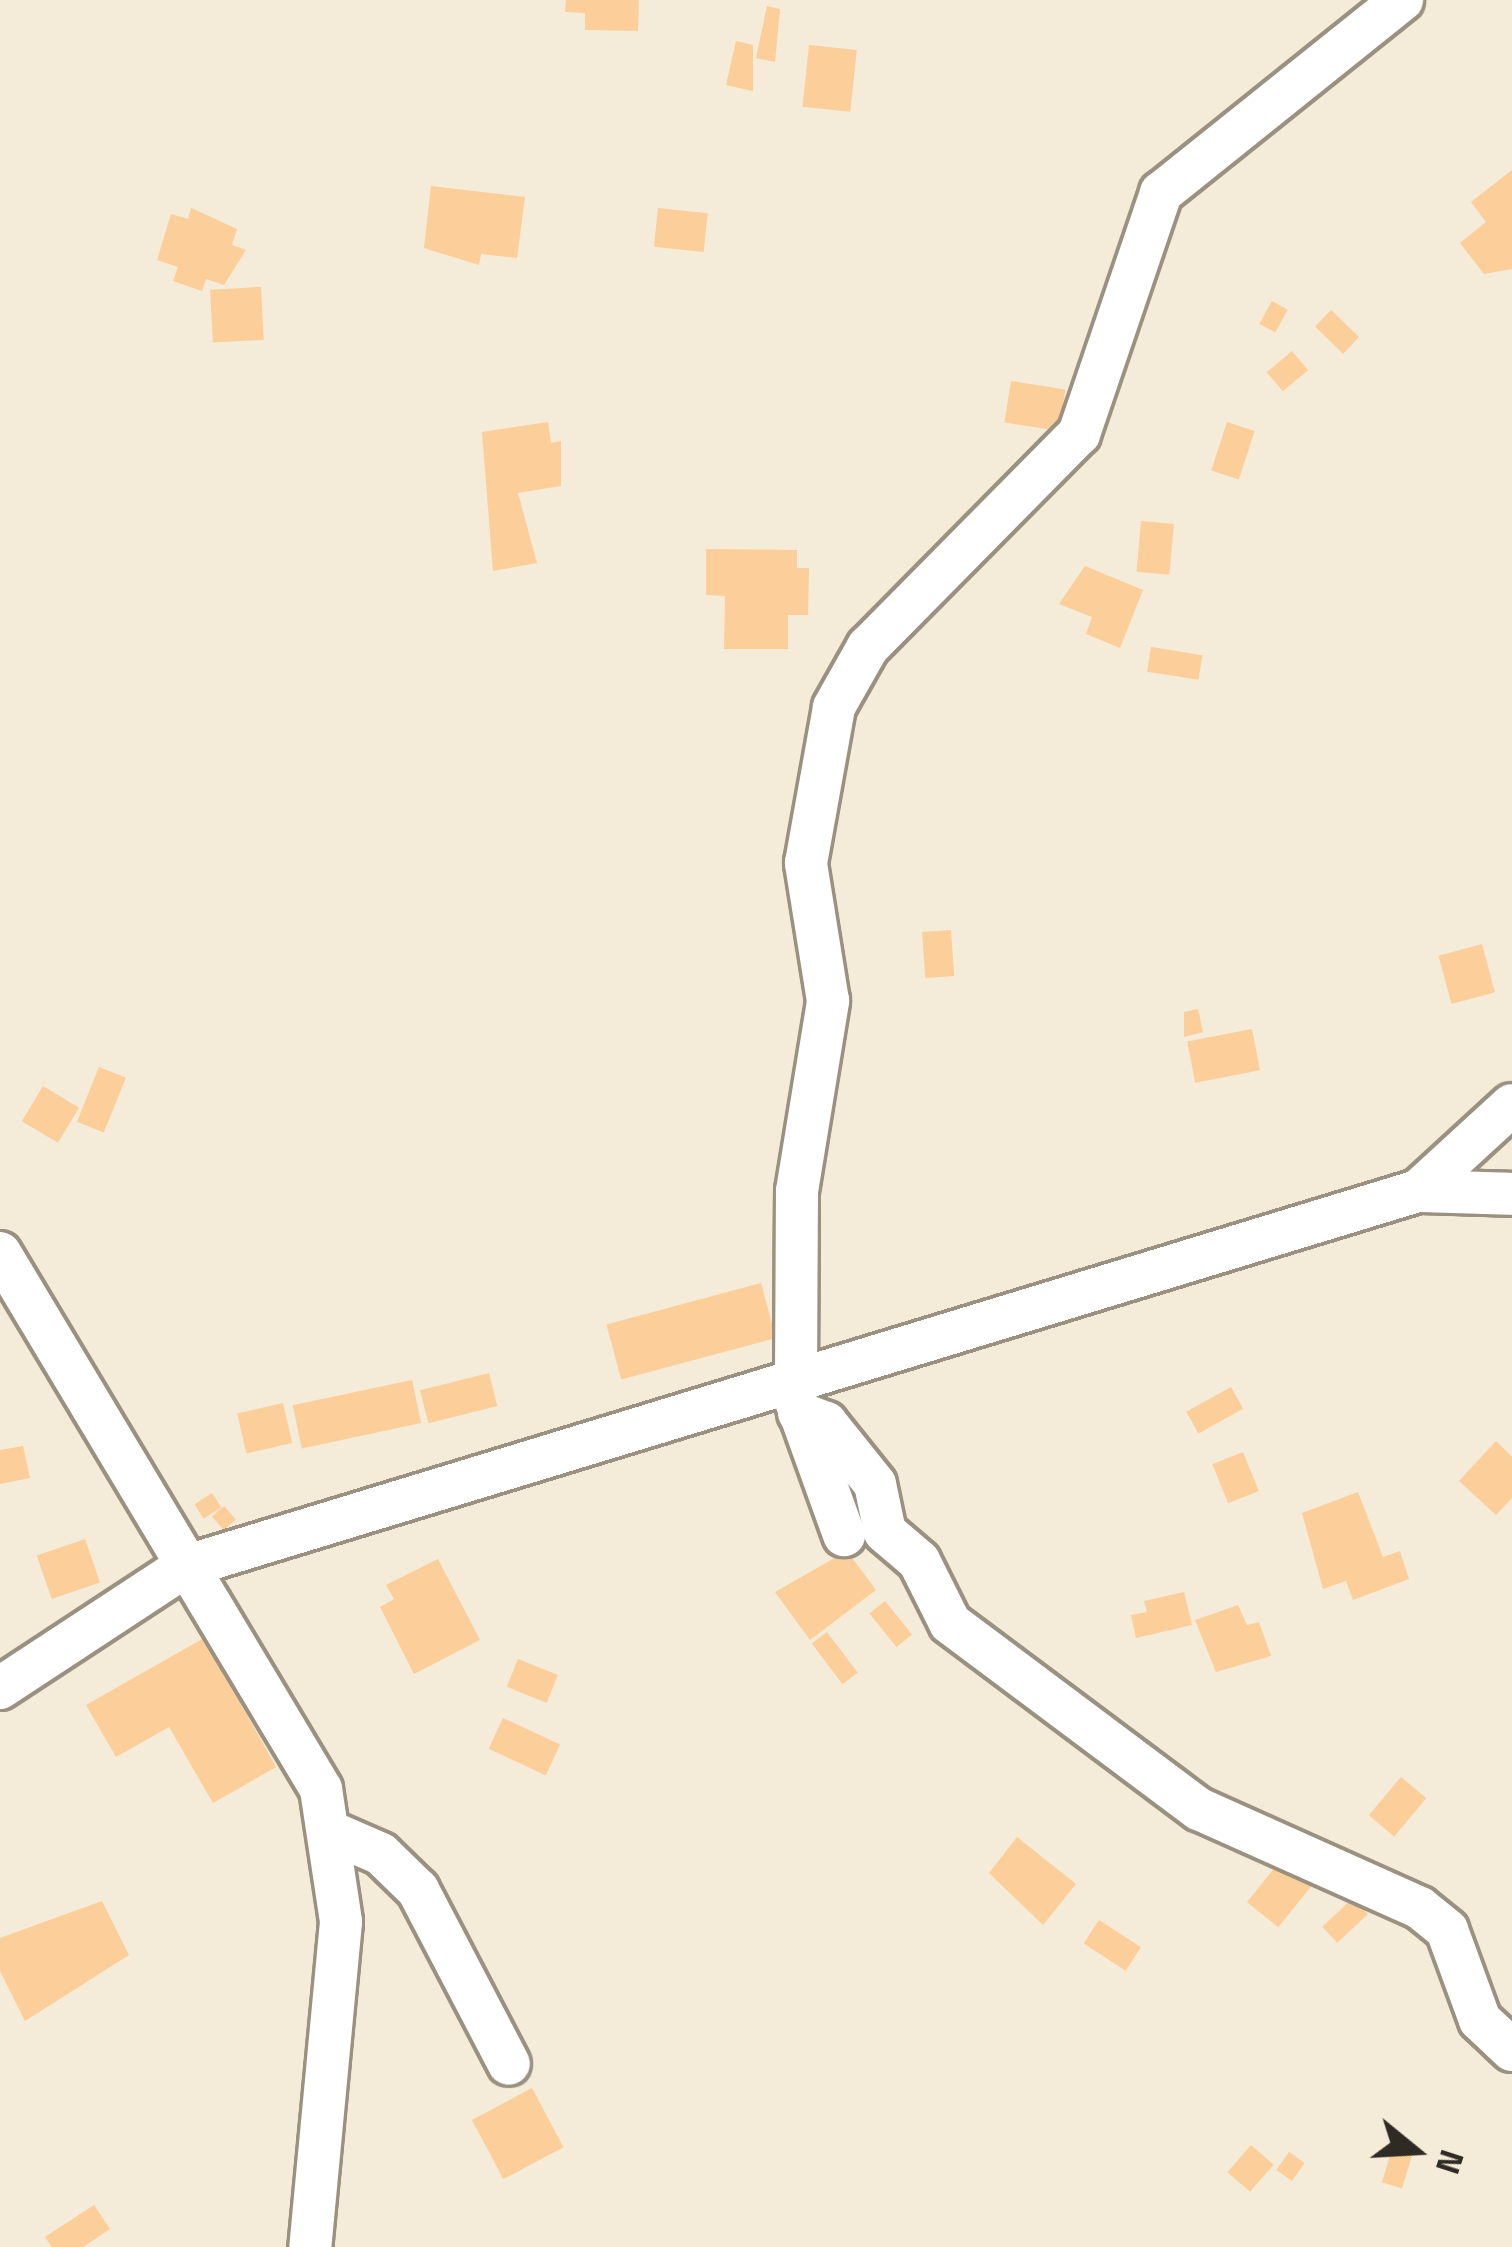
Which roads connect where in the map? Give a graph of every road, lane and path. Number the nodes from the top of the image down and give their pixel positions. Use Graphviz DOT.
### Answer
graph roads {
  1 [pos="1402,0"];
  2 [pos="1512,1105"];
  3 [pos="1418,1191"];
  4 [pos="1512,1194"];
  5 [pos="0,1253"];
  6 [pos="792,1391"];
  7 [pos="844,1535"];
  8 [pos="184,1567"];
  9 [pos="0,1688"];
  10 [pos="333,1834"];
  11 [pos="1512,2050"];
  12 [pos="509,2064"];
  13 [pos="310,2247"];
  1 -- 6 [label="street"];
  2 -- 3 [label="street"];
  3 -- 4 [label="street"];
  3 -- 6 [label="street"];
  5 -- 8 [label="street"];
  6 -- 7 [label="street"];
  6 -- 8 [label="street"];
  6 -- 11 [label="street"];
  8 -- 9 [label="street"];
  8 -- 10 [label="street"];
  10 -- 12 [label="street"];
  10 -- 13 [label="street"];
}
